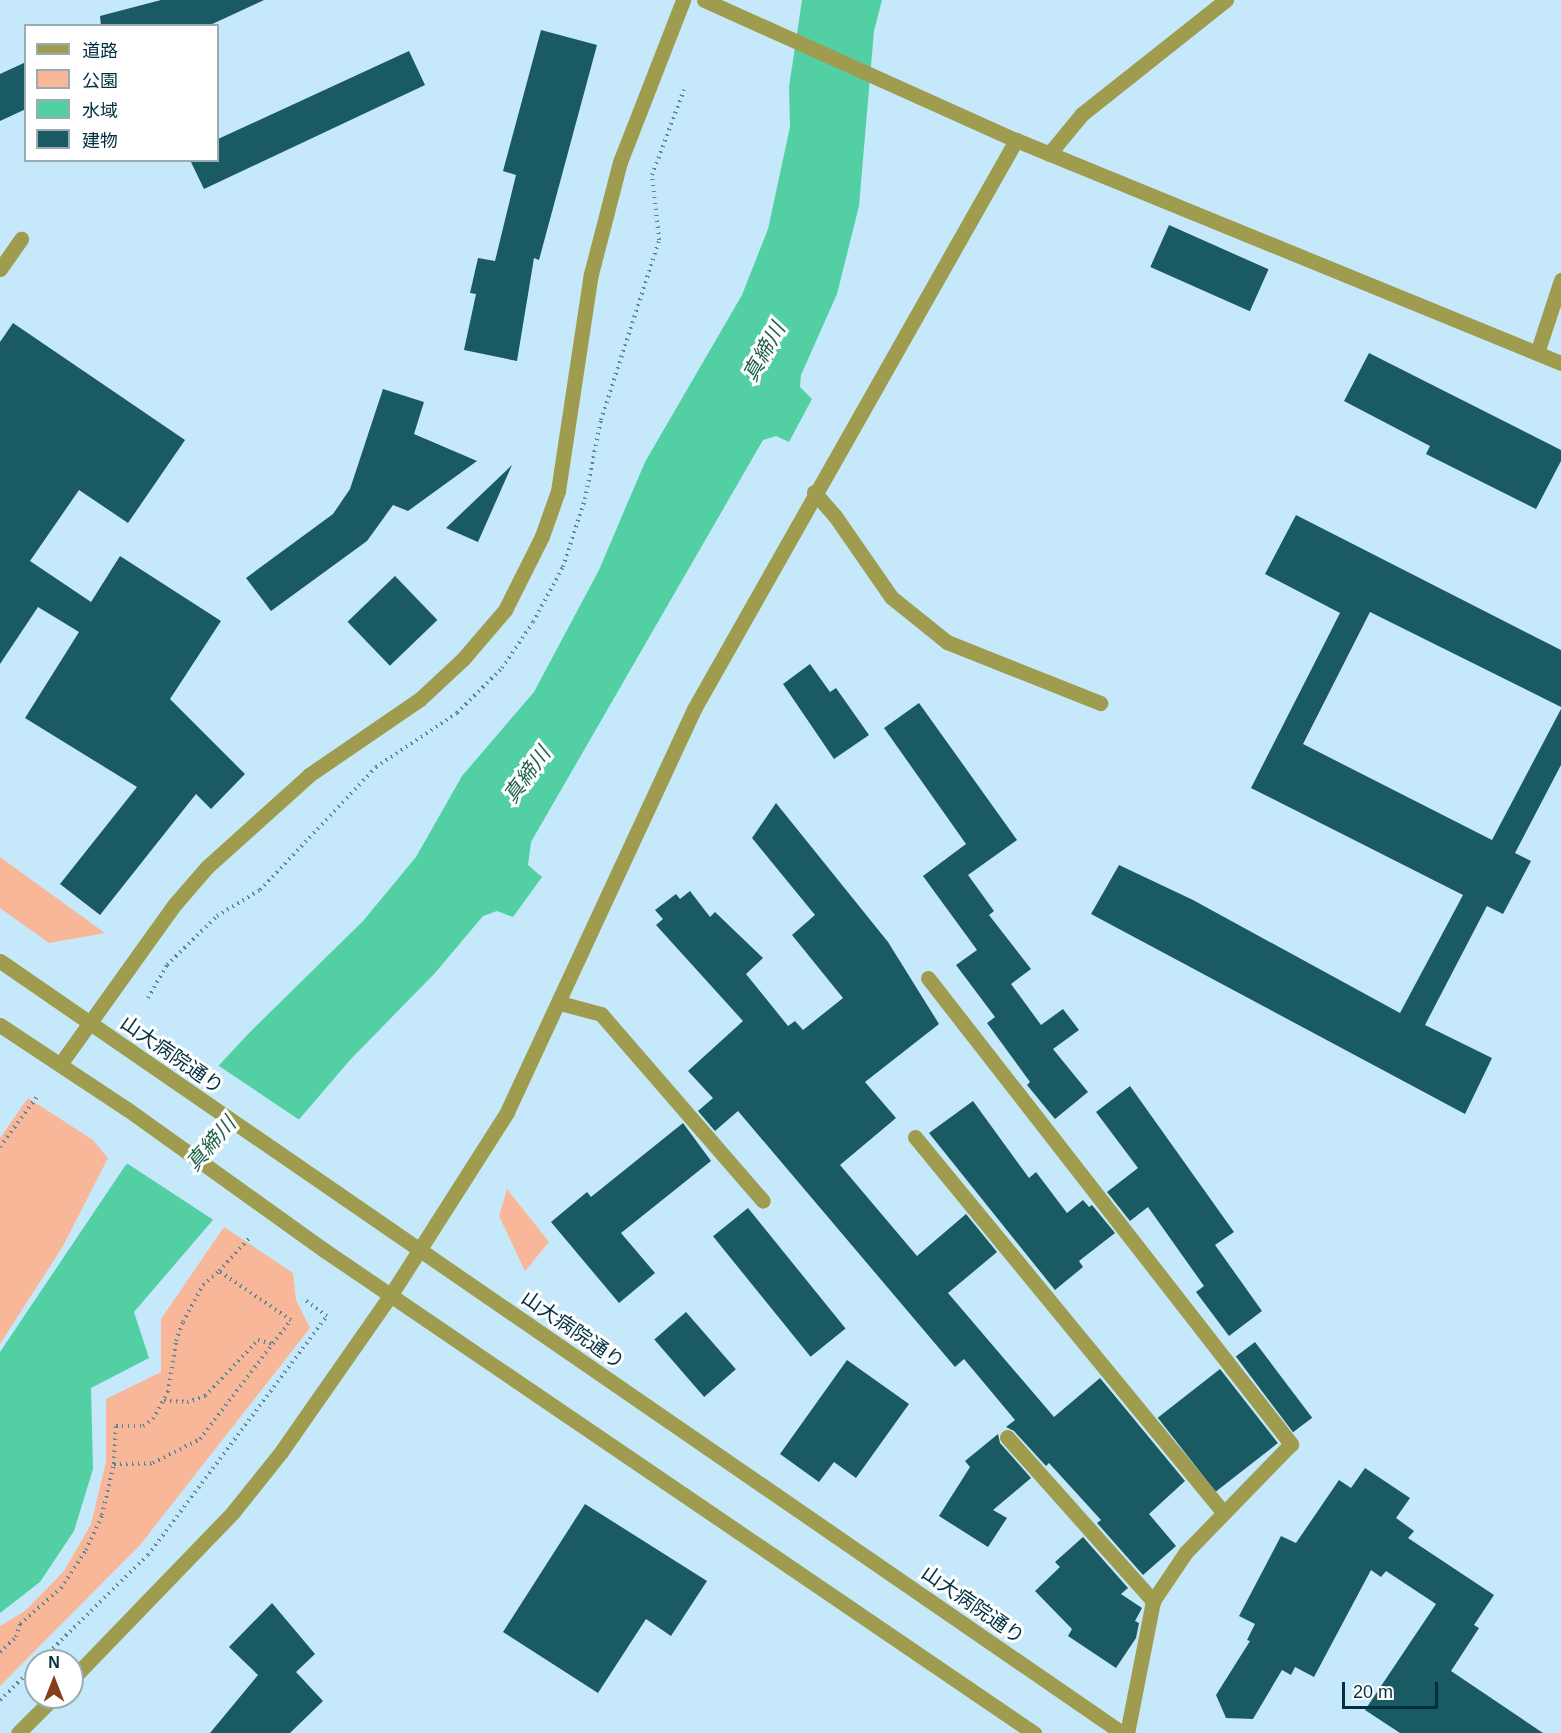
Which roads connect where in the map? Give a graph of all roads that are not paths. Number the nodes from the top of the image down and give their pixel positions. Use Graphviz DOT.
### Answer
graph roads {
  1 [pos="683,0"];
  2 [pos="704,0"];
  3 [pos="1226,0"];
  4 [pos="1016,140"];
  5 [pos="1049,154"];
  6 [pos="21,239"];
  7 [pos="0,269"];
  8 [pos="1561,280"];
  9 [pos="1537,353"];
  10 [pos="1561,363"];
  11 [pos="814,492"];
  12 [pos="1100,703"];
  13 [pos="0,961"];
  14 [pos="928,978"];
  15 [pos="561,1003"];
  16 [pos="88,1023"];
  17 [pos="0,1024"];
  18 [pos="61,1063"];
  19 [pos="915,1137"];
  20 [pos="763,1202"];
  21 [pos="420,1250"];
  22 [pos="390,1296"];
  23 [pos="1007,1437"];
  24 [pos="1223,1512"];
  25 [pos="1153,1601"];
  26 [pos="84,1667"];
  27 [pos="42,1709"];
  28 [pos="18,1733"];
  29 [pos="1034,1733"];
  30 [pos="1122,1733"];
  31 [pos="1127,1733"];
  1 -- 16 [label="street"];
  2 -- 4 [label="street"];
  3 -- 5 [label="street"];
  4 -- 5 [label="street"];
  4 -- 11 [label="street"];
  5 -- 9 [label="street"];
  6 -- 7 [label="street"];
  8 -- 9 [label="street"];
  9 -- 10 [label="street"];
  11 -- 12 [label="street"];
  11 -- 15 [label="street"];
  13 -- 16 [label="street, 山大病院通り"];
  14 -- 24 [label="street"];
  15 -- 20 [label="street"];
  15 -- 21 [label="street"];
  16 -- 18 [label="street"];
  16 -- 21 [label="street, 山大病院通り"];
  17 -- 18 [label="street"];
  18 -- 22 [label="street"];
  19 -- 24 [label="street"];
  21 -- 22 [label="street"];
  21 -- 30 [label="street, 山大病院通り"];
  22 -- 26 [label="street"];
  22 -- 29 [label="street"];
  23 -- 25 [label="street"];
  24 -- 25 [label="street"];
  25 -- 31 [label="street"];
  27 -- 28 [label="street"];
}
